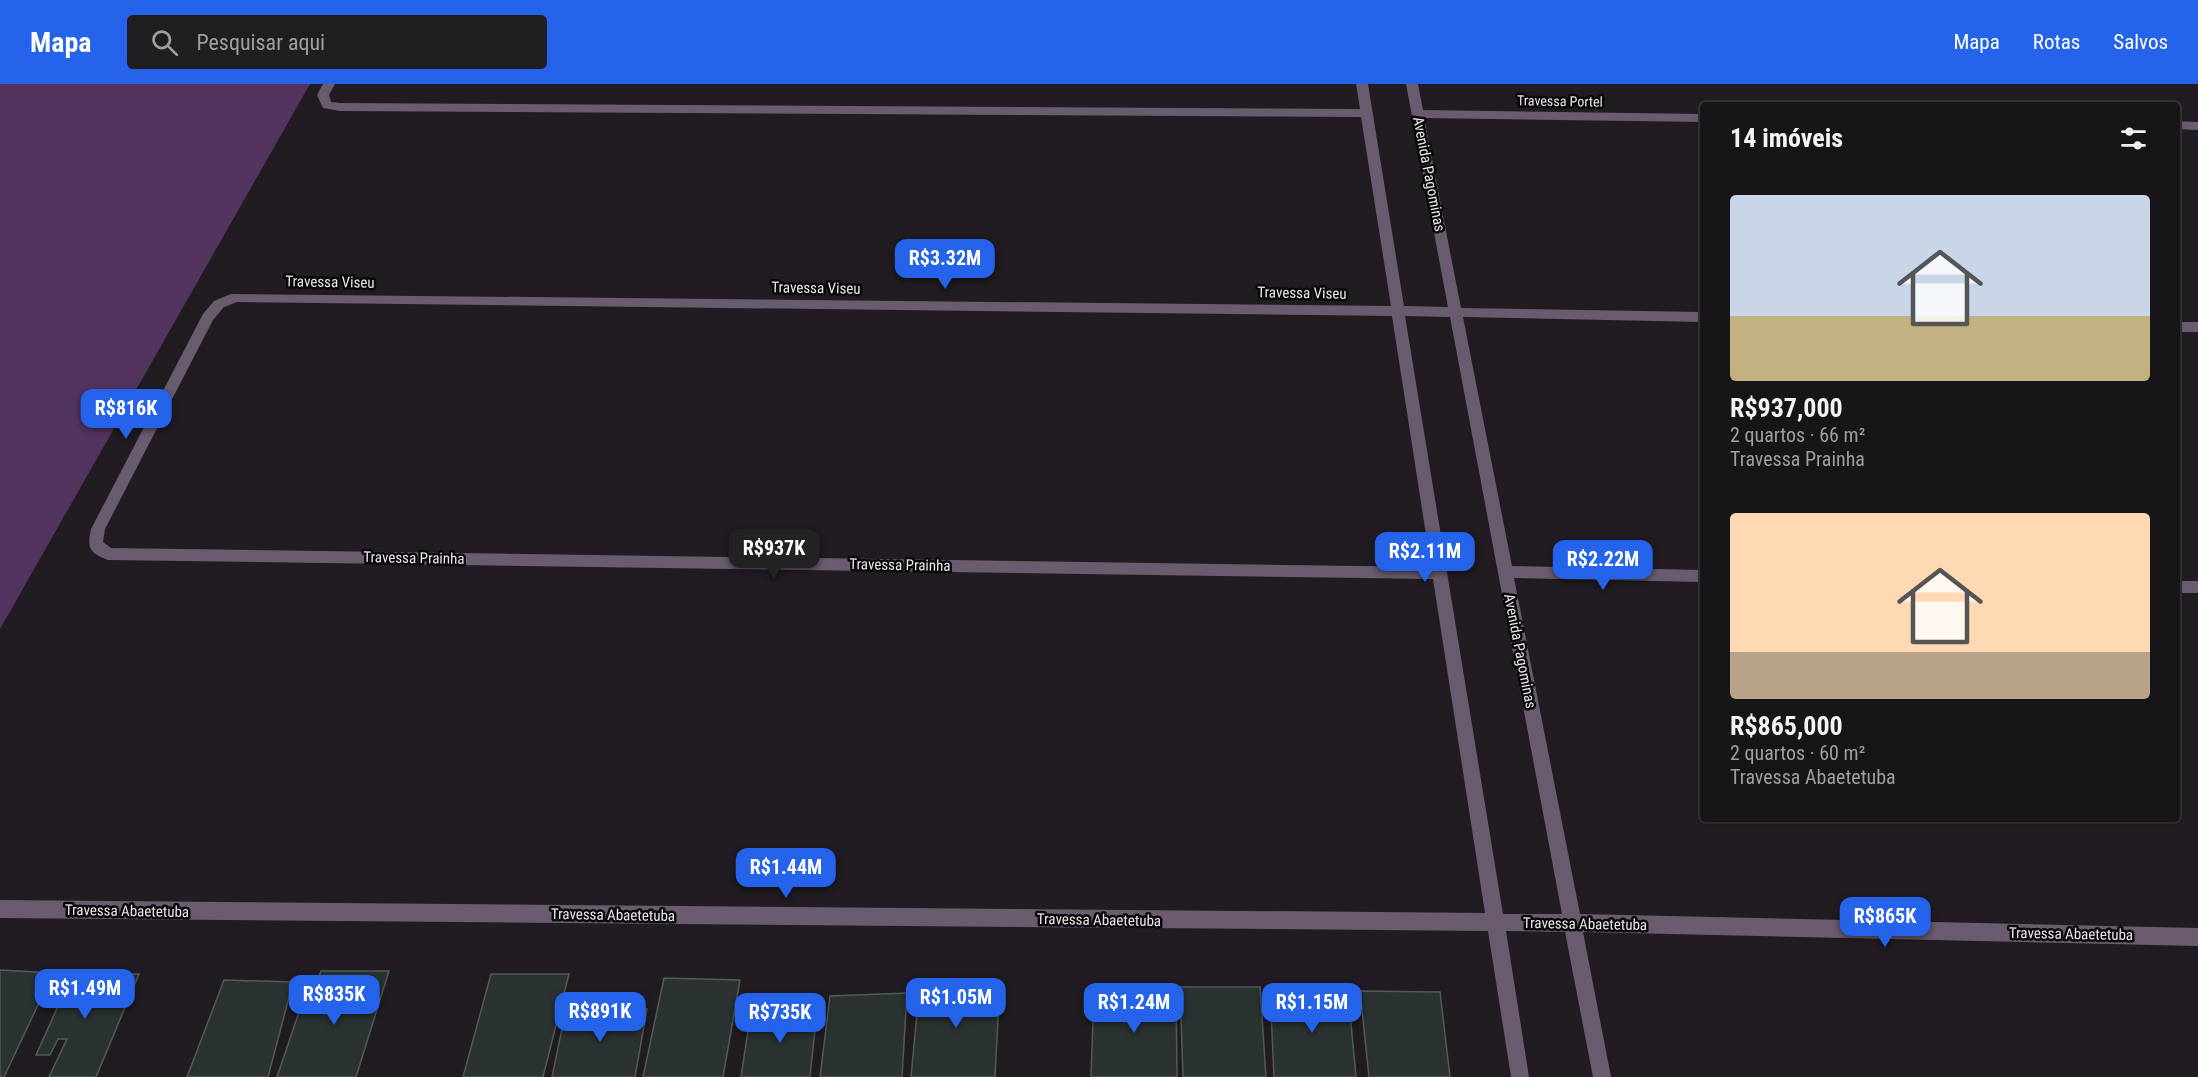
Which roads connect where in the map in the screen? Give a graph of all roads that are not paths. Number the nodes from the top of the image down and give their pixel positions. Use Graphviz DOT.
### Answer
graph roads {
  1 [pos="1362,84"];
  2 [pos="1412,84"];
  3 [pos="326,89"];
  4 [pos="1367,113"];
  5 [pos="1417,114"];
  6 [pos="1700,118"];
  7 [pos="2180,125"];
  8 [pos="2198,126"];
  9 [pos="1398,311"];
  10 [pos="1455,312"];
  11 [pos="1700,317"];
  12 [pos="2180,327"];
  13 [pos="2198,327"];
  14 [pos="108,554"];
  15 [pos="1505,572"];
  16 [pos="1440,573"];
  17 [pos="1700,576"];
  18 [pos="2180,587"];
  19 [pos="2198,587"];
  20 [pos="0,909"];
  21 [pos="1495,923"];
  22 [pos="1572,923"];
  23 [pos="2198,937"];
  24 [pos="1520,1077"];
  25 [pos="1602,1077"];
  1 -- 4 [label="street"];
  2 -- 5 [label="street, Avenida Pagominas"];
  3 -- 4 [label="street"];
  4 -- 9 [label="street"];
  5 -- 6 [label="street, Travessa Portel"];
  5 -- 10 [label="street, Avenida Pagominas"];
  7 -- 8 [label="street"];
  9 -- 10 [label="street, Travessa Viseu"];
  9 -- 14 [label="street, Travessa Viseu"];
  9 -- 16 [label="street"];
  10 -- 11 [label="street, Travessa Viseu"];
  10 -- 15 [label="street, Avenida Pagominas"];
  12 -- 13 [label="street"];
  14 -- 16 [label="street, Travessa Prainha"];
  15 -- 17 [label="street"];
  15 -- 22 [label="street, Avenida Pagominas"];
  16 -- 21 [label="street"];
  18 -- 19 [label="street"];
  20 -- 21 [label="street, Travessa Abaetetuba"];
  21 -- 22 [label="street, Travessa Abaetetuba"];
  21 -- 24 [label="street"];
  22 -- 23 [label="street, Travessa Abaetetuba"];
  22 -- 25 [label="street, Avenida Pagominas"];
}
